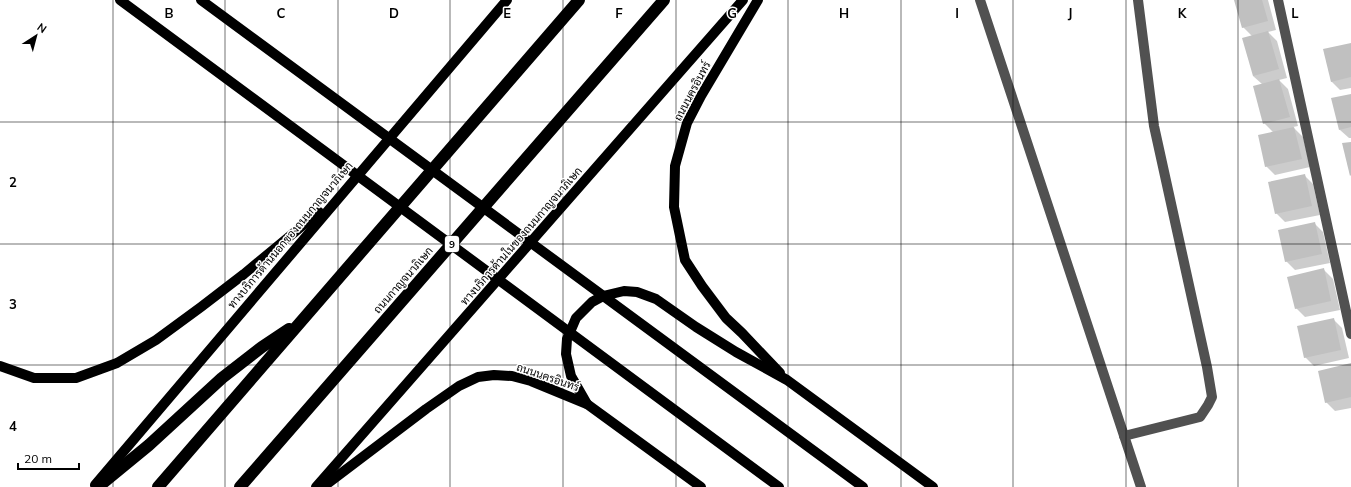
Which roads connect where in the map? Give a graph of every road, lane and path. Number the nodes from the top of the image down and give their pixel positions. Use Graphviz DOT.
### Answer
graph roads {
  1 [pos="120,0"];
  2 [pos="201,0"];
  3 [pos="507,0"];
  4 [pos="578,0"];
  5 [pos="664,0"];
  6 [pos="743,0"];
  7 [pos="758,0"];
  8 [pos="980,0"];
  9 [pos="1138,0"];
  10 [pos="1278,0"];
  11 [pos="339,196"];
  12 [pos="302,320"];
  13 [pos="1351,334"];
  14 [pos="0,366"];
  15 [pos="787,380"];
  16 [pos="587,404"];
  17 [pos="1124,436"];
  18 [pos="93,487"];
  19 [pos="98,487"];
  20 [pos="158,487"];
  21 [pos="240,487"];
  22 [pos="316,487"];
  23 [pos="322,487"];
  24 [pos="701,487"];
  25 [pos="779,487"];
  26 [pos="863,487"];
  27 [pos="933,487"];
  28 [pos="1141,487"];
  1 -- 25 [label="main road"];
  2 -- 26 [label="main road"];
  3 -- 11 [label="main road, ทางบริการด้านนอกของถนนกาญจนาภิเษก"];
  4 -- 12 [label="highway"];
  5 -- 21 [label="highway, ถนนกาญจนาภิเษก / 9"];
  6 -- 22 [label="main road, ทางบริการด้านในของถนนกาญจนาภิเษก"];
  7 -- 15 [label="main road, ถนนนครอินทร์"];
  8 -- 17 [label="street"];
  9 -- 17 [label="street"];
  10 -- 13 [label="street"];
  11 -- 14 [label="main road"];
  11 -- 18 [label="main road, ทางบริการด้านนอกของถนนกาญจนาภิเษก"];
  12 -- 19 [label="highway"];
  12 -- 20 [label="highway"];
  15 -- 16 [label="main road"];
  15 -- 27 [label="main road"];
  16 -- 23 [label="main road, ถนนนครอินทร์"];
  16 -- 24 [label="main road, ถนนนครอินทร์"];
  17 -- 28 [label="street"];
}
